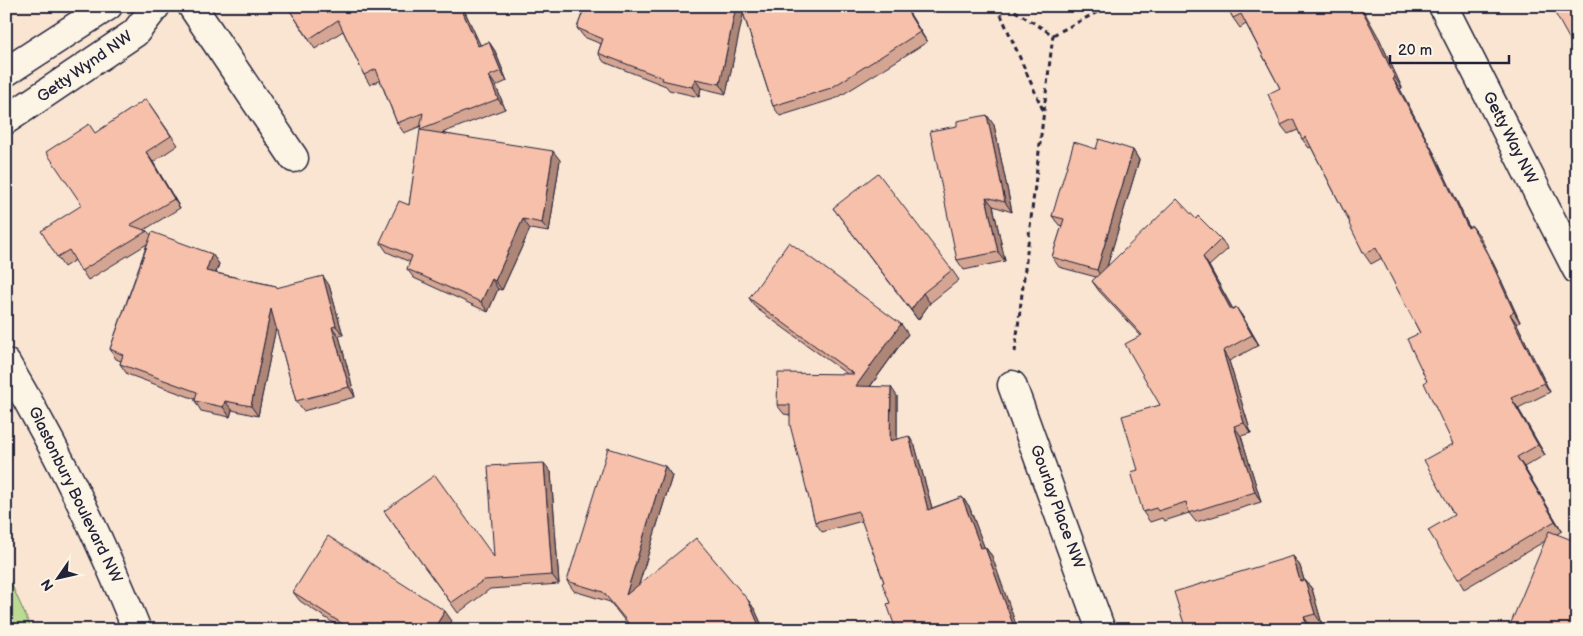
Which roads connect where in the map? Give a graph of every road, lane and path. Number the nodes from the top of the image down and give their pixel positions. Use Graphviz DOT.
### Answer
graph roads {
  1 [pos="108,6"];
  2 [pos="156,6"];
  3 [pos="192,6"];
  4 [pos="997,6"];
  5 [pos="1007,6"];
  6 [pos="1109,6"];
  7 [pos="1443,6"];
  8 [pos="1052,35"];
  9 [pos="6,72"];
  10 [pos="1043,110"];
  11 [pos="6,120"];
  12 [pos="294,158"];
  13 [pos="1577,270"];
  14 [pos="6,363"];
  15 [pos="1012,385"];
  16 [pos="137,630"];
  17 [pos="1102,630"];
  1 -- 9 [label="street"];
  2 -- 11 [label="street, Getty Wynd NW"];
  3 -- 12 [label="street"];
  4 -- 10 [label="path"];
  5 -- 8 [label="path"];
  6 -- 8 [label="path"];
  7 -- 13 [label="street, Getty Way NW"];
  8 -- 10 [label="path"];
  10 -- 15 [label="path"];
  14 -- 16 [label="street, Glastonbury Boulevard NW"];
  15 -- 17 [label="street, Gourlay Place NW"];
}
